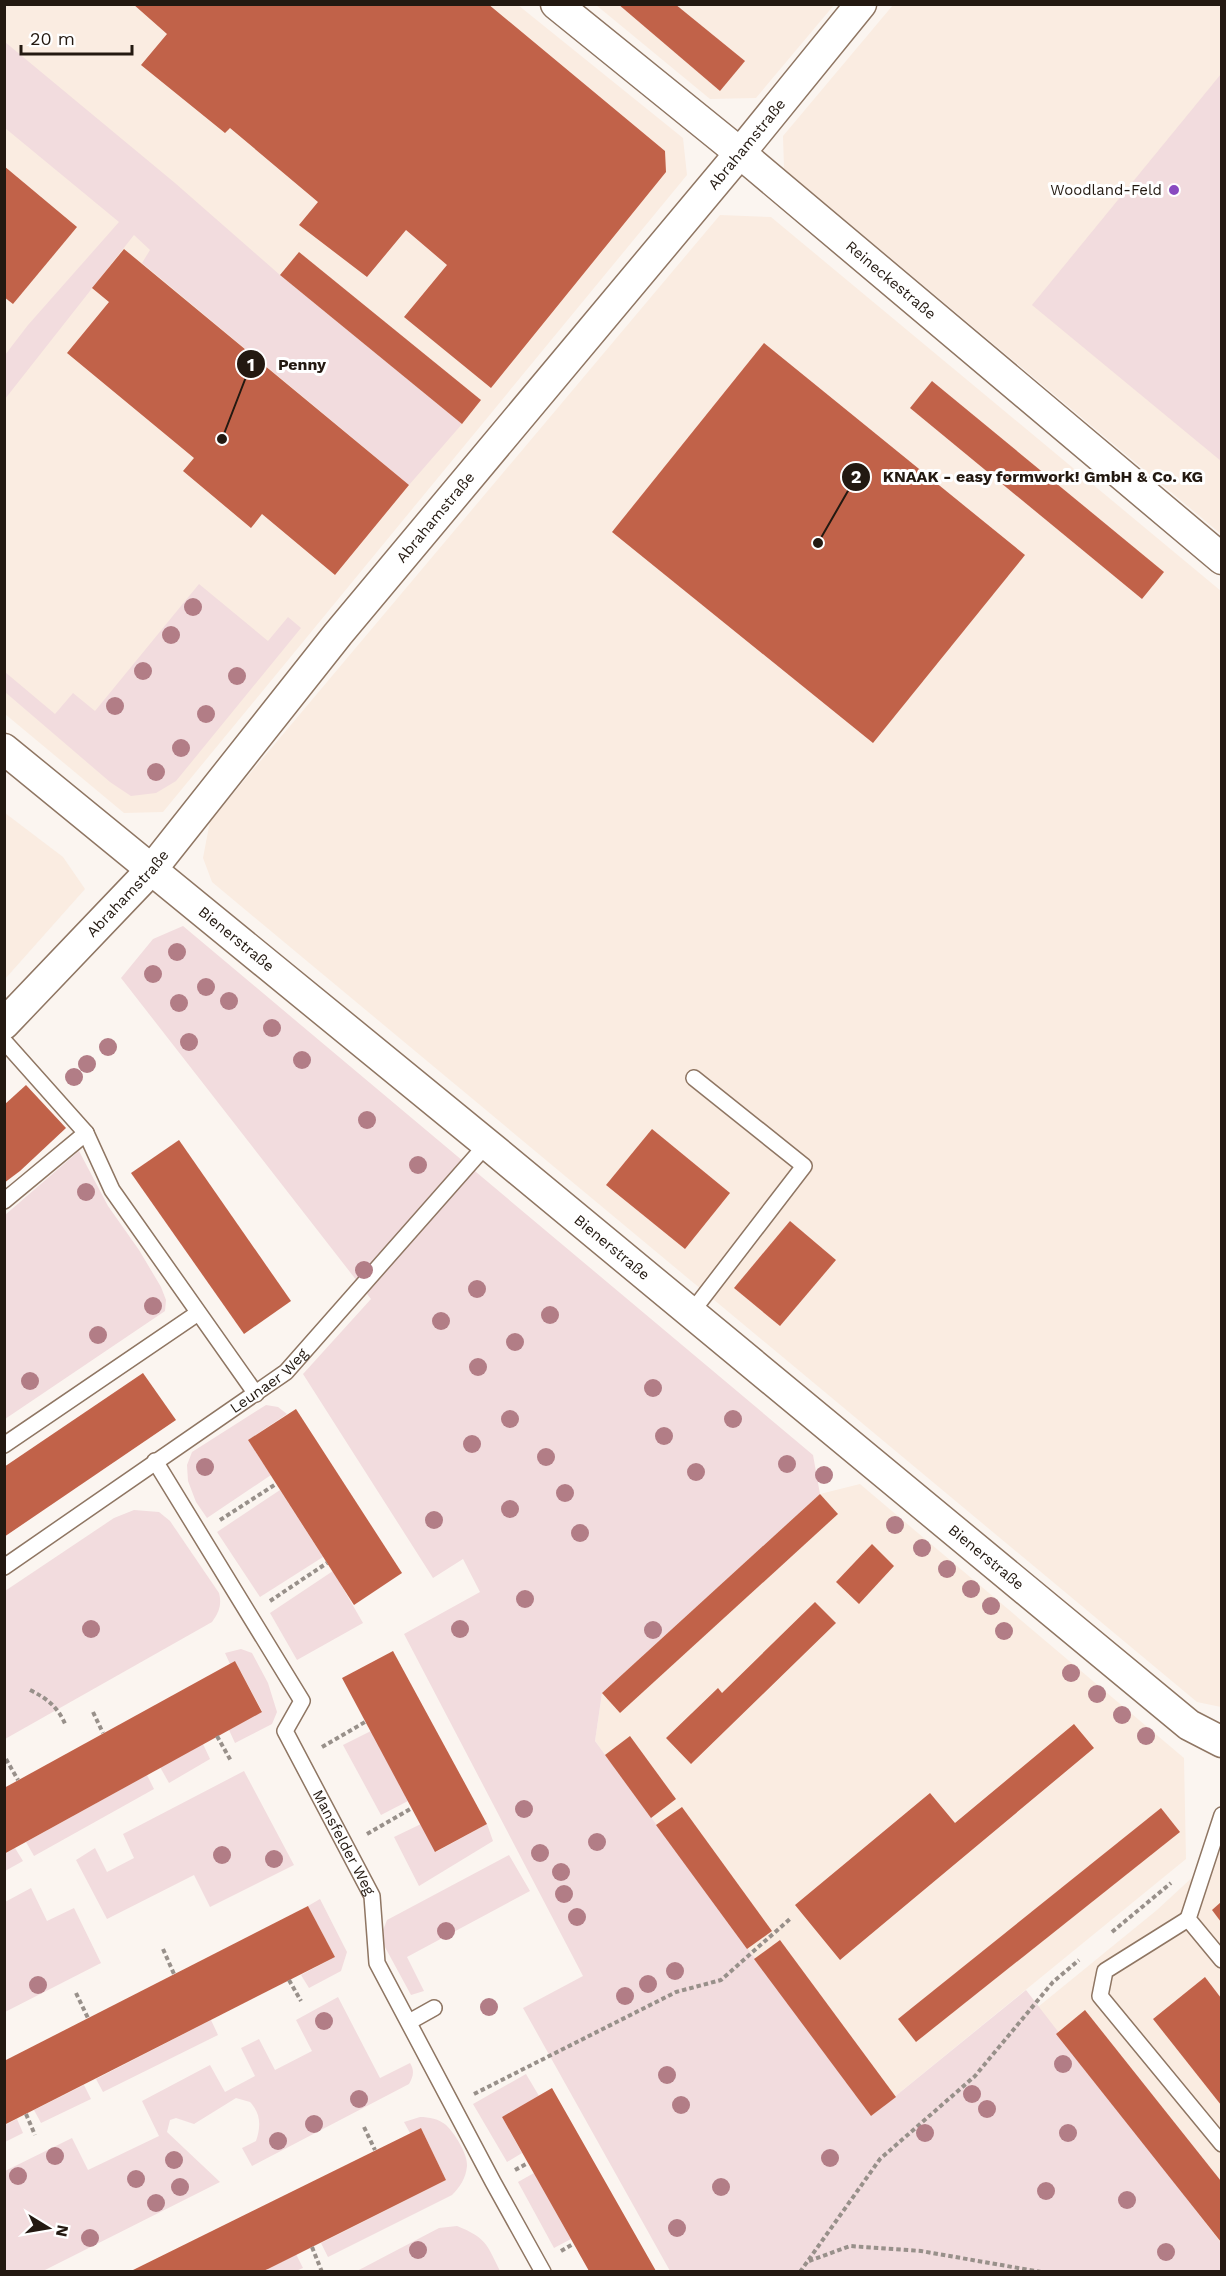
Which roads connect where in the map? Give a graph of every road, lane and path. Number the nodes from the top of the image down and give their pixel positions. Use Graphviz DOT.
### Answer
graph roads {
  1 [pos="556,4"];
  2 [pos="861,4"];
  3 [pos="740,153"];
  4 [pos="1221,560"];
  5 [pos="4,749"];
  6 [pos="152,868"];
  7 [pos="4,1024"];
  8 [pos="4,1041"];
  9 [pos="694,1078"];
  10 [pos="86,1133"];
  11 [pos="487,1144"];
  12 [pos="4,1202"];
  13 [pos="198,1313"];
  14 [pos="691,1313"];
  15 [pos="256,1394"];
  16 [pos="4,1445"];
  17 [pos="155,1461"];
  18 [pos="276,1484"];
  19 [pos="199,1534"];
  20 [pos="327,1563"];
  21 [pos="4,1567"];
  22 [pos="249,1614"];
  23 [pos="30,1690"];
  24 [pos="93,1712"];
  25 [pos="365,1722"];
  26 [pos="66,1726"];
  27 [pos="103,1733"];
  28 [pos="218,1736"];
  29 [pos="1221,1742"];
  30 [pos="6,1759"];
  31 [pos="300,1759"];
  32 [pos="231,1761"];
  33 [pos="18,1780"];
  34 [pos="412,1808"];
  35 [pos="1221,1815"];
  36 [pos="346,1846"];
  37 [pos="1210,1850"];
  38 [pos="791,1918"];
  39 [pos="1188,1919"];
  40 [pos="1106,1938"];
  41 [pos="163,1949"];
  42 [pos="1080,1960"];
  43 [pos="1221,1960"];
  44 [pos="174,1974"];
  45 [pos="290,1980"];
  46 [pos="76,1993"];
  47 [pos="300,2001"];
  48 [pos="434,2008"];
  49 [pos="88,2018"];
  50 [pos="409,2022"];
  51 [pos="452,2105"];
  52 [pos="26,2114"];
  53 [pos="364,2127"];
  54 [pos="34,2135"];
  55 [pos="1221,2144"];
  56 [pos="375,2150"];
  57 [pos="312,2247"];
  58 [pos="809,2261"];
  59 [pos="322,2271"];
  60 [pos="543,2271"];
  61 [pos="800,2271"];
  62 [pos="1041,2271"];
  1 -- 3 [label="street, Reineckestraße"];
  2 -- 3 [label="street, Abrahamstraße"];
  3 -- 4 [label="street, Reineckestraße"];
  3 -- 6 [label="street, Abrahamstraße"];
  5 -- 6 [label="street, Bienerstraße"];
  6 -- 7 [label="street, Abrahamstraße"];
  6 -- 11 [label="street, Bienerstraße"];
  8 -- 10 [label="lane"];
  9 -- 14 [label="lane"];
  10 -- 12 [label="lane"];
  10 -- 13 [label="lane"];
  11 -- 14 [label="street, Bienerstraße"];
  11 -- 15 [label="lane, Leunaer Weg"];
  13 -- 15 [label="lane"];
  13 -- 16 [label="lane"];
  14 -- 29 [label="street, Bienerstraße"];
  15 -- 17 [label="lane, Leunaer Weg"];
  17 -- 19 [label="lane, Mansfelder Weg"];
  17 -- 21 [label="lane, Leunaer Weg"];
  18 -- 19 [label="path"];
  19 -- 22 [label="lane, Mansfelder Weg"];
  20 -- 22 [label="path"];
  22 -- 31 [label="lane, Mansfelder Weg"];
  23 -- 26 [label="path"];
  24 -- 27 [label="path"];
  25 -- 31 [label="path"];
  28 -- 32 [label="path"];
  30 -- 33 [label="path"];
  31 -- 36 [label="lane, Mansfelder Weg"];
  34 -- 36 [label="path"];
  35 -- 37 [label="lane"];
  36 -- 50 [label="lane, Mansfelder Weg"];
  37 -- 39 [label="lane"];
  37 -- 40 [label="path"];
  38 -- 51 [label="path"];
  39 -- 43 [label="lane"];
  39 -- 55 [label="lane"];
  41 -- 44 [label="path"];
  42 -- 58 [label="path"];
  45 -- 47 [label="path"];
  46 -- 49 [label="path"];
  48 -- 50 [label="lane"];
  50 -- 51 [label="lane, Mansfelder Weg"];
  51 -- 60 [label="lane, Mansfelder Weg"];
  52 -- 54 [label="path"];
  53 -- 56 [label="path"];
  57 -- 59 [label="path"];
  58 -- 61 [label="path"];
  58 -- 62 [label="path"];
}
